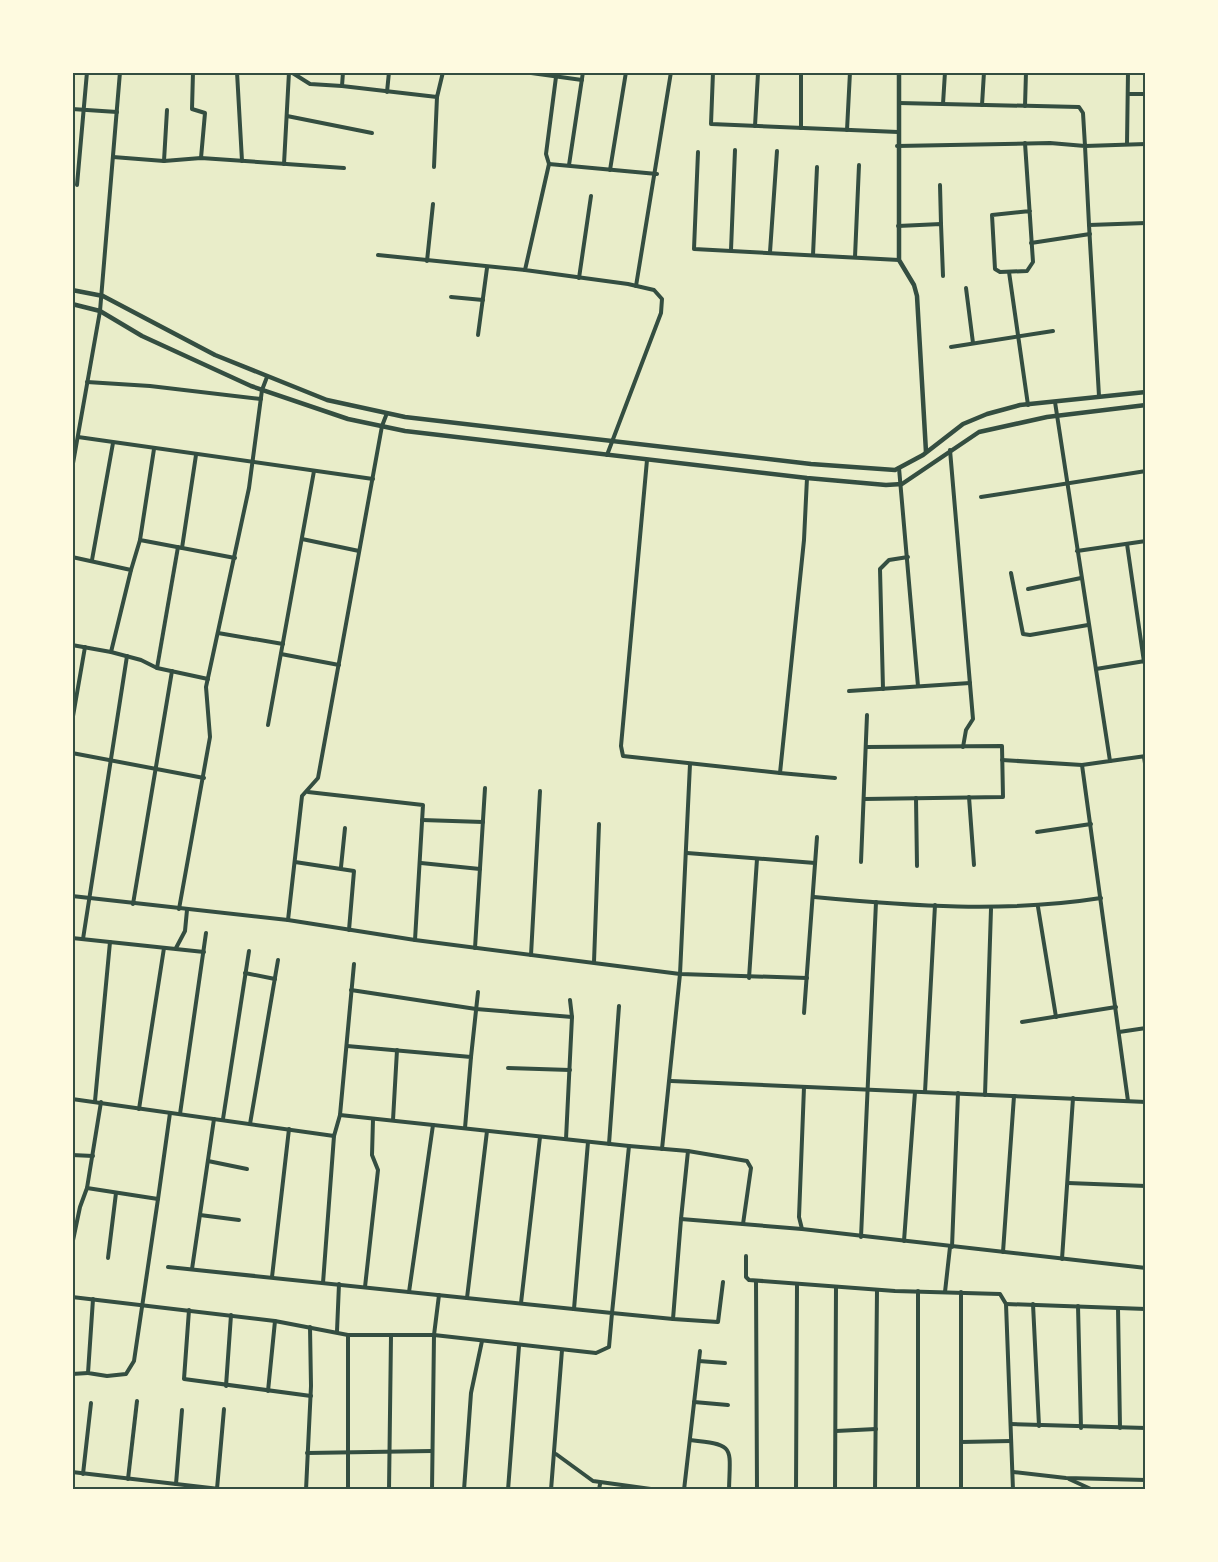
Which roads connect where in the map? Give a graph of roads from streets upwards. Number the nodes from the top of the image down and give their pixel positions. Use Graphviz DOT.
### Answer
graph roads {
  1 [pos="87,72"];
  2 [pos="120,72"];
  3 [pos="193,72"];
  4 [pos="237,72"];
  5 [pos="343,72"];
  6 [pos="389,72"];
  7 [pos="443,72"];
  8 [pos="524,72"];
  9 [pos="583,72"];
  10 [pos="626,72"];
  11 [pos="671,72"];
  12 [pos="713,72"];
  13 [pos="801,72"];
  14 [pos="850,72"];
  15 [pos="899,72"];
  16 [pos="945,72"];
  17 [pos="984,72"];
  18 [pos="1026,72"];
  19 [pos="1128,72"];
  20 [pos="292,73"];
  21 [pos="758,73"];
  22 [pos="556,77"];
  23 [pos="582,80"];
  24 [pos="342,86"];
  25 [pos="387,92"];
  26 [pos="1128,94"];
  27 [pos="1146,94"];
  28 [pos="437,97"];
  29 [pos="898,103"];
  30 [pos="943,104"];
  31 [pos="982,105"];
  32 [pos="1025,106"];
  33 [pos="72,109"];
  34 [pos="84,110"];
  35 [pos="167,110"];
  36 [pos="117,112"];
  37 [pos="287,116"];
  38 [pos="756,126"];
  39 [pos="801,128"];
  40 [pos="848,130"];
  41 [pos="898,132"];
  42 [pos="372,133"];
  43 [pos="1025,143"];
  44 [pos="1127,144"];
  45 [pos="1146,144"];
  46 [pos="897,146"];
  47 [pos="1084,146"];
  48 [pos="735,150"];
  49 [pos="777,151"];
  50 [pos="698,152"];
  51 [pos="113,158"];
  52 [pos="201,158"];
  53 [pos="164,161"];
  54 [pos="242,161"];
  55 [pos="284,164"];
  56 [pos="549,164"];
  57 [pos="569,165"];
  58 [pos="859,165"];
  59 [pos="434,167"];
  60 [pos="817,167"];
  61 [pos="344,168"];
  62 [pos="610,170"];
  63 [pos="657,174"];
  64 [pos="77,184"];
  65 [pos="940,185"];
  66 [pos="591,196"];
  67 [pos="433,204"];
  68 [pos="1030,211"];
  69 [pos="1146,223"];
  70 [pos="941,224"];
  71 [pos="1089,225"];
  72 [pos="898,226"];
  73 [pos="1090,234"];
  74 [pos="1031,243"];
  75 [pos="731,250"];
  76 [pos="770,252"];
  77 [pos="378,255"];
  78 [pos="813,255"];
  79 [pos="855,257"];
  80 [pos="899,260"];
  81 [pos="427,261"];
  82 [pos="487,268"];
  83 [pos="525,270"];
  84 [pos="1009,272"];
  85 [pos="943,276"];
  86 [pos="579,278"];
  87 [pos="636,286"];
  88 [pos="966,288"];
  89 [pos="72,290"];
  90 [pos="100,295"];
  91 [pos="452,297"];
  92 [pos="483,300"];
  93 [pos="72,304"];
  94 [pos="100,311"];
  95 [pos="1053,331"];
  96 [pos="478,335"];
  97 [pos="1019,337"];
  98 [pos="973,343"];
  99 [pos="951,347"];
  100 [pos="267,377"];
  101 [pos="87,382"];
  102 [pos="262,390"];
  103 [pos="1146,392"];
  104 [pos="1099,396"];
  105 [pos="261,399"];
  106 [pos="1055,402"];
  107 [pos="1029,405"];
  108 [pos="1146,405"];
  109 [pos="387,413"];
  110 [pos="1057,416"];
  111 [pos="382,426"];
  112 [pos="78,437"];
  113 [pos="613,440"];
  114 [pos="113,443"];
  115 [pos="154,449"];
  116 [pos="950,450"];
  117 [pos="926,452"];
  118 [pos="196,455"];
  119 [pos="607,455"];
  120 [pos="647,460"];
  121 [pos="252,463"];
  122 [pos="899,468"];
  123 [pos="72,469"];
  124 [pos="314,471"];
  125 [pos="1146,471"];
  126 [pos="807,478"];
  127 [pos="372,479"];
  128 [pos="902,484"];
  129 [pos="1068,484"];
  130 [pos="981,497"];
  131 [pos="302,539"];
  132 [pos="140,540"];
  133 [pos="1146,541"];
  134 [pos="1126,544"];
  135 [pos="180,548"];
  136 [pos="359,551"];
  137 [pos="1077,551"];
  138 [pos="72,557"];
  139 [pos="235,558"];
  140 [pos="908,558"];
  141 [pos="92,560"];
  142 [pos="131,570"];
  143 [pos="1011,573"];
  144 [pos="1081,578"];
  145 [pos="1028,589"];
  146 [pos="1146,618"];
  147 [pos="1139,619"];
  148 [pos="1088,625"];
  149 [pos="218,633"];
  150 [pos="283,644"];
  151 [pos="72,645"];
  152 [pos="85,647"];
  153 [pos="111,652"];
  154 [pos="281,654"];
  155 [pos="127,656"];
  156 [pos="1145,661"];
  157 [pos="339,665"];
  158 [pos="157,668"];
  159 [pos="1096,669"];
  160 [pos="171,671"];
  161 [pos="208,679"];
  162 [pos="970,683"];
  163 [pos="918,686"];
  164 [pos="883,689"];
  165 [pos="849,691"];
  166 [pos="867,715"];
  167 [pos="72,722"];
  168 [pos="268,725"];
  169 [pos="866,747"];
  170 [pos="963,747"];
  171 [pos="72,753"];
  172 [pos="1145,757"];
  173 [pos="111,760"];
  174 [pos="1002,760"];
  175 [pos="1110,761"];
  176 [pos="690,764"];
  177 [pos="1082,765"];
  178 [pos="157,769"];
  179 [pos="1146,770"];
  180 [pos="780,773"];
  181 [pos="204,778"];
  182 [pos="835,778"];
  183 [pos="484,788"];
  184 [pos="540,791"];
  185 [pos="308,792"];
  186 [pos="969,797"];
  187 [pos="916,798"];
  188 [pos="864,799"];
  189 [pos="422,820"];
  190 [pos="483,822"];
  191 [pos="599,824"];
  192 [pos="1091,824"];
  193 [pos="345,828"];
  194 [pos="1037,832"];
  195 [pos="817,837"];
  196 [pos="687,853"];
  197 [pos="757,859"];
  198 [pos="295,862"];
  199 [pos="861,862"];
  200 [pos="420,863"];
  201 [pos="816,863"];
  202 [pos="974,865"];
  203 [pos="917,866"];
  204 [pos="341,867"];
  205 [pos="480,869"];
  206 [pos="72,896"];
  207 [pos="814,897"];
  208 [pos="88,898"];
  209 [pos="1101,898"];
  210 [pos="876,902"];
  211 [pos="133,904"];
  212 [pos="935,906"];
  213 [pos="1038,907"];
  214 [pos="179,909"];
  215 [pos="187,909"];
  216 [pos="992,909"];
  217 [pos="288,920"];
  218 [pos="350,930"];
  219 [pos="206,933"];
  220 [pos="72,938"];
  221 [pos="83,939"];
  222 [pos="416,940"];
  223 [pos="110,942"];
  224 [pos="164,948"];
  225 [pos="475,948"];
  226 [pos="175,949"];
  227 [pos="249,951"];
  228 [pos="204,952"];
  229 [pos="531,955"];
  230 [pos="278,960"];
  231 [pos="594,962"];
  232 [pos="354,964"];
  233 [pos="245,973"];
  234 [pos="680,974"];
  235 [pos="749,978"];
  236 [pos="807,978"];
  237 [pos="275,979"];
  238 [pos="351,990"];
  239 [pos="478,992"];
  240 [pos="570,1000"];
  241 [pos="619,1006"];
  242 [pos="1116,1007"];
  243 [pos="476,1009"];
  244 [pos="804,1013"];
  245 [pos="572,1017"];
  246 [pos="1056,1017"];
  247 [pos="1022,1022"];
  248 [pos="1146,1028"];
  249 [pos="1119,1032"];
  250 [pos="347,1046"];
  251 [pos="397,1050"];
  252 [pos="471,1057"];
  253 [pos="508,1068"];
  254 [pos="570,1070"];
  255 [pos="671,1082"];
  256 [pos="804,1087"];
  257 [pos="867,1090"];
  258 [pos="915,1092"];
  259 [pos="925,1092"];
  260 [pos="958,1094"];
  261 [pos="985,1095"];
  262 [pos="1014,1096"];
  263 [pos="1073,1098"];
  264 [pos="72,1099"];
  265 [pos="95,1101"];
  266 [pos="1128,1101"];
  267 [pos="101,1102"];
  268 [pos="1146,1102"];
  269 [pos="139,1109"];
  270 [pos="170,1113"];
  271 [pos="180,1114"];
  272 [pos="340,1115"];
  273 [pos="373,1118"];
  274 [pos="214,1119"];
  275 [pos="223,1119"];
  276 [pos="393,1120"];
  277 [pos="250,1124"];
  278 [pos="433,1125"];
  279 [pos="465,1128"];
  280 [pos="289,1129"];
  281 [pos="487,1131"];
  282 [pos="334,1136"];
  283 [pos="540,1137"];
  284 [pos="566,1139"];
  285 [pos="588,1142"];
  286 [pos="609,1144"];
  287 [pos="629,1146"];
  288 [pos="662,1149"];
  289 [pos="688,1151"];
  290 [pos="72,1155"];
  291 [pos="93,1156"];
  292 [pos="208,1161"];
  293 [pos="247,1168"];
  294 [pos="1068,1183"];
  295 [pos="1146,1186"];
  296 [pos="87,1188"];
  297 [pos="117,1193"];
  298 [pos="158,1199"];
  299 [pos="200,1215"];
  300 [pos="681,1218"];
  301 [pos="239,1220"];
  302 [pos="743,1224"];
  303 [pos="802,1229"];
  304 [pos="861,1237"];
  305 [pos="904,1241"];
  306 [pos="72,1245"];
  307 [pos="951,1247"];
  308 [pos="1003,1252"];
  309 [pos="746,1256"];
  310 [pos="108,1258"];
  311 [pos="1062,1259"];
  312 [pos="168,1266"];
  313 [pos="1146,1268"];
  314 [pos="192,1269"];
  315 [pos="272,1277"];
  316 [pos="756,1281"];
  317 [pos="723,1282"];
  318 [pos="323,1283"];
  319 [pos="339,1284"];
  320 [pos="797,1284"];
  321 [pos="365,1287"];
  322 [pos="836,1287"];
  323 [pos="877,1290"];
  324 [pos="918,1291"];
  325 [pos="410,1292"];
  326 [pos="945,1292"];
  327 [pos="961,1292"];
  328 [pos="439,1295"];
  329 [pos="72,1297"];
  330 [pos="467,1298"];
  331 [pos="93,1299"];
  332 [pos="521,1303"];
  333 [pos="140,1304"];
  334 [pos="1006,1304"];
  335 [pos="1033,1305"];
  336 [pos="1078,1306"];
  337 [pos="1118,1308"];
  338 [pos="574,1309"];
  339 [pos="1146,1309"];
  340 [pos="189,1310"];
  341 [pos="612,1313"];
  342 [pos="231,1315"];
  343 [pos="674,1318"];
  344 [pos="275,1321"];
  345 [pos="310,1327"];
  346 [pos="337,1331"];
  347 [pos="348,1335"];
  348 [pos="434,1335"];
  349 [pos="391,1336"];
  350 [pos="482,1341"];
  351 [pos="519,1346"];
  352 [pos="562,1350"];
  353 [pos="700,1351"];
  354 [pos="699,1361"];
  355 [pos="725,1363"];
  356 [pos="87,1373"];
  357 [pos="72,1374"];
  358 [pos="226,1386"];
  359 [pos="268,1391"];
  360 [pos="311,1396"];
  361 [pos="137,1401"];
  362 [pos="694,1402"];
  363 [pos="91,1403"];
  364 [pos="728,1405"];
  365 [pos="224,1409"];
  366 [pos="182,1410"];
  367 [pos="1011,1424"];
  368 [pos="1039,1426"];
  369 [pos="1081,1428"];
  370 [pos="1120,1428"];
  371 [pos="1146,1428"];
  372 [pos="876,1429"];
  373 [pos="836,1431"];
  374 [pos="690,1440"];
  375 [pos="1011,1440"];
  376 [pos="961,1442"];
  377 [pos="349,1451"];
  378 [pos="391,1451"];
  379 [pos="432,1451"];
  380 [pos="307,1453"];
  381 [pos="556,1454"];
  382 [pos="72,1472"];
  383 [pos="1013,1472"];
  384 [pos="83,1474"];
  385 [pos="1065,1478"];
  386 [pos="128,1479"];
  387 [pos="1146,1480"];
  388 [pos="176,1484"];
  389 [pos="600,1484"];
  390 [pos="217,1489"];
  391 [pos="646,1489"];
  392 [pos="228,1490"];
  393 [pos="287,1490"];
  394 [pos="306,1490"];
  395 [pos="348,1490"];
  396 [pos="389,1490"];
  397 [pos="432,1490"];
  398 [pos="464,1490"];
  399 [pos="508,1490"];
  400 [pos="551,1490"];
  401 [pos="599,1490"];
  402 [pos="658,1490"];
  403 [pos="684,1490"];
  404 [pos="729,1490"];
  405 [pos="757,1490"];
  406 [pos="796,1490"];
  407 [pos="835,1490"];
  408 [pos="875,1490"];
  409 [pos="918,1490"];
  410 [pos="961,1490"];
  411 [pos="1013,1490"];
  412 [pos="1093,1490"];
  1 -- 34 [label="street"];
  2 -- 36 [label="street"];
  3 -- 52 [label="street"];
  4 -- 54 [label="street"];
  5 -- 24 [label="street"];
  6 -- 25 [label="street"];
  7 -- 28 [label="street"];
  8 -- 22 [label="street"];
  9 -- 23 [label="street"];
  10 -- 62 [label="street"];
  11 -- 63 [label="street"];
  12 -- 38 [label="street"];
  13 -- 39 [label="street"];
  14 -- 40 [label="street"];
  15 -- 29 [label="street"];
  16 -- 30 [label="street"];
  17 -- 31 [label="street"];
  18 -- 32 [label="street"];
  19 -- 26 [label="street"];
  20 -- 24 [label="street"];
  20 -- 37 [label="street"];
  21 -- 38 [label="street"];
  22 -- 23 [label="street"];
  22 -- 56 [label="street"];
  23 -- 57 [label="street"];
  24 -- 25 [label="street"];
  25 -- 28 [label="street"];
  26 -- 27 [label="street"];
  26 -- 44 [label="street"];
  28 -- 59 [label="street"];
  29 -- 30 [label="street"];
  29 -- 41 [label="street"];
  30 -- 31 [label="street"];
  31 -- 32 [label="street"];
  32 -- 47 [label="street"];
  33 -- 34 [label="street"];
  34 -- 36 [label="street"];
  34 -- 64 [label="street"];
  35 -- 53 [label="street"];
  36 -- 51 [label="street"];
  37 -- 42 [label="street"];
  37 -- 55 [label="street"];
  38 -- 39 [label="street"];
  39 -- 40 [label="street"];
  40 -- 41 [label="street"];
  41 -- 46 [label="street"];
  43 -- 46 [label="street"];
  43 -- 47 [label="street"];
  43 -- 68 [label="street"];
  44 -- 45 [label="street"];
  44 -- 47 [label="street"];
  46 -- 72 [label="street"];
  47 -- 71 [label="street"];
  48 -- 75 [label="street"];
  49 -- 76 [label="street"];
  50 -- 75 [label="street"];
  51 -- 53 [label="street"];
  51 -- 90 [label="street"];
  52 -- 53 [label="street"];
  52 -- 54 [label="street"];
  54 -- 55 [label="street"];
  55 -- 61 [label="street"];
  56 -- 57 [label="street"];
  56 -- 83 [label="street"];
  57 -- 62 [label="street"];
  58 -- 79 [label="street"];
  60 -- 78 [label="street"];
  62 -- 63 [label="street"];
  63 -- 87 [label="street"];
  65 -- 70 [label="street"];
  66 -- 86 [label="street"];
  67 -- 81 [label="street"];
  68 -- 74 [label="street"];
  68 -- 84 [label="street"];
  69 -- 71 [label="street"];
  70 -- 72 [label="street"];
  70 -- 85 [label="street"];
  71 -- 73 [label="street"];
  72 -- 80 [label="street"];
  73 -- 74 [label="street"];
  73 -- 104 [label="street"];
  74 -- 84 [label="street"];
  75 -- 76 [label="street"];
  76 -- 78 [label="street"];
  77 -- 81 [label="street"];
  78 -- 79 [label="street"];
  79 -- 80 [label="street"];
  80 -- 117 [label="street"];
  81 -- 82 [label="street"];
  82 -- 83 [label="street"];
  82 -- 92 [label="street"];
  83 -- 86 [label="street"];
  84 -- 97 [label="street"];
  86 -- 87 [label="street"];
  87 -- 113 [label="street"];
  88 -- 98 [label="street"];
  89 -- 90 [label="street"];
  90 -- 94 [label="street"];
  90 -- 100 [label="street"];
  91 -- 92 [label="street"];
  92 -- 96 [label="street"];
  93 -- 94 [label="street"];
  94 -- 101 [label="street"];
  94 -- 102 [label="street"];
  95 -- 97 [label="street"];
  97 -- 98 [label="street"];
  97 -- 107 [label="street"];
  98 -- 99 [label="street"];
  100 -- 102 [label="street"];
  100 -- 109 [label="street"];
  101 -- 105 [label="street"];
  101 -- 112 [label="street"];
  102 -- 105 [label="street"];
  102 -- 111 [label="street"];
  103 -- 104 [label="street"];
  104 -- 106 [label="street"];
  105 -- 121 [label="street"];
  106 -- 107 [label="street"];
  106 -- 110 [label="street"];
  107 -- 117 [label="street"];
  108 -- 110 [label="street"];
  109 -- 111 [label="street"];
  109 -- 113 [label="street"];
  110 -- 116 [label="street"];
  110 -- 129 [label="street"];
  111 -- 119 [label="street"];
  111 -- 127 [label="street"];
  112 -- 114 [label="street"];
  112 -- 123 [label="street"];
  113 -- 119 [label="street"];
  113 -- 122 [label="street"];
  114 -- 115 [label="street"];
  114 -- 141 [label="street"];
  115 -- 118 [label="street"];
  115 -- 132 [label="street"];
  116 -- 128 [label="street"];
  116 -- 162 [label="street"];
  117 -- 122 [label="street"];
  118 -- 121 [label="street"];
  118 -- 135 [label="street"];
  119 -- 120 [label="street"];
  120 -- 126 [label="street"];
  120 -- 176 [label="street"];
  121 -- 124 [label="street"];
  121 -- 139 [label="street"];
  122 -- 128 [label="street"];
  124 -- 127 [label="street"];
  124 -- 131 [label="street"];
  125 -- 129 [label="street"];
  126 -- 128 [label="street"];
  126 -- 180 [label="street"];
  127 -- 136 [label="street"];
  128 -- 140 [label="street"];
  129 -- 130 [label="street"];
  129 -- 137 [label="street"];
  131 -- 136 [label="street"];
  131 -- 150 [label="street"];
  132 -- 135 [label="street"];
  132 -- 142 [label="street"];
  133 -- 134 [label="street"];
  134 -- 137 [label="street"];
  134 -- 147 [label="street"];
  135 -- 139 [label="street"];
  135 -- 158 [label="street"];
  136 -- 157 [label="street"];
  137 -- 144 [label="street"];
  138 -- 141 [label="street"];
  139 -- 149 [label="street"];
  140 -- 163 [label="street"];
  140 -- 164 [label="street"];
  141 -- 142 [label="street"];
  142 -- 153 [label="street"];
  143 -- 148 [label="street"];
  144 -- 145 [label="street"];
  144 -- 148 [label="street"];
  146 -- 147 [label="street"];
  147 -- 156 [label="street"];
  148 -- 159 [label="street"];
  149 -- 150 [label="street"];
  149 -- 161 [label="street"];
  150 -- 154 [label="street"];
  151 -- 152 [label="street"];
  152 -- 153 [label="street"];
  152 -- 167 [label="street"];
  153 -- 155 [label="street"];
  154 -- 157 [label="street"];
  154 -- 168 [label="street"];
  155 -- 158 [label="street"];
  155 -- 173 [label="street"];
  156 -- 159 [label="street"];
  157 -- 185 [label="street"];
  158 -- 160 [label="street"];
  159 -- 175 [label="street"];
  160 -- 161 [label="street"];
  160 -- 178 [label="street"];
  161 -- 181 [label="street"];
  162 -- 163 [label="street"];
  162 -- 170 [label="street"];
  163 -- 164 [label="street"];
  164 -- 165 [label="street"];
  166 -- 169 [label="street"];
  169 -- 170 [label="street"];
  169 -- 188 [label="street"];
  170 -- 174 [label="street"];
  171 -- 173 [label="street"];
  172 -- 175 [label="street"];
  172 -- 179 [label="street"];
  173 -- 178 [label="street"];
  173 -- 208 [label="street"];
  174 -- 177 [label="street"];
  174 -- 186 [label="street"];
  175 -- 177 [label="street"];
  176 -- 180 [label="street"];
  176 -- 196 [label="street"];
  177 -- 192 [label="street"];
  178 -- 181 [label="street"];
  178 -- 211 [label="street"];
  180 -- 182 [label="street"];
  181 -- 214 [label="street"];
  183 -- 190 [label="street"];
  184 -- 229 [label="street"];
  185 -- 189 [label="street"];
  185 -- 198 [label="street"];
  186 -- 187 [label="street"];
  186 -- 202 [label="street"];
  187 -- 188 [label="street"];
  187 -- 203 [label="street"];
  188 -- 199 [label="street"];
  189 -- 190 [label="street"];
  189 -- 200 [label="street"];
  190 -- 205 [label="street"];
  191 -- 231 [label="street"];
  192 -- 194 [label="street"];
  192 -- 209 [label="street"];
  193 -- 204 [label="street"];
  195 -- 201 [label="street"];
  196 -- 197 [label="street"];
  196 -- 234 [label="street"];
  197 -- 201 [label="street"];
  197 -- 235 [label="street"];
  198 -- 204 [label="street"];
  198 -- 217 [label="street"];
  200 -- 205 [label="street"];
  200 -- 222 [label="street"];
  201 -- 207 [label="street"];
  204 -- 218 [label="street"];
  205 -- 225 [label="street"];
  206 -- 208 [label="street"];
  207 -- 210 [label="street"];
  207 -- 236 [label="street"];
  208 -- 211 [label="street"];
  208 -- 221 [label="street"];
  209 -- 213 [label="street"];
  209 -- 242 [label="street"];
  210 -- 212 [label="street"];
  210 -- 257 [label="street"];
  211 -- 214 [label="street"];
  212 -- 216 [label="street"];
  212 -- 259 [label="street"];
  213 -- 216 [label="street"];
  213 -- 246 [label="street"];
  214 -- 215 [label="street"];
  215 -- 217 [label="street"];
  215 -- 226 [label="street"];
  216 -- 261 [label="street"];
  217 -- 218 [label="street"];
  218 -- 222 [label="street"];
  219 -- 228 [label="street"];
  220 -- 221 [label="street"];
  221 -- 223 [label="street"];
  222 -- 225 [label="street"];
  223 -- 224 [label="street"];
  223 -- 265 [label="street"];
  224 -- 226 [label="street"];
  224 -- 269 [label="street"];
  225 -- 229 [label="street"];
  226 -- 228 [label="street"];
  227 -- 233 [label="street"];
  228 -- 271 [label="street"];
  229 -- 231 [label="street"];
  230 -- 237 [label="street"];
  231 -- 234 [label="street"];
  232 -- 238 [label="street"];
  233 -- 237 [label="street"];
  233 -- 275 [label="street"];
  234 -- 235 [label="street"];
  234 -- 255 [label="street"];
  235 -- 236 [label="street"];
  236 -- 244 [label="street"];
  237 -- 277 [label="street"];
  238 -- 243 [label="street"];
  238 -- 250 [label="street"];
  239 -- 243 [label="street"];
  240 -- 245 [label="street"];
  241 -- 286 [label="street"];
  242 -- 246 [label="street"];
  242 -- 249 [label="street"];
  243 -- 245 [label="street"];
  243 -- 252 [label="street"];
  245 -- 254 [label="street"];
  246 -- 247 [label="street"];
  248 -- 249 [label="street"];
  249 -- 266 [label="street"];
  250 -- 251 [label="street"];
  250 -- 272 [label="street"];
  251 -- 252 [label="street"];
  251 -- 276 [label="street"];
  252 -- 279 [label="street"];
  253 -- 254 [label="street"];
  254 -- 284 [label="street"];
  255 -- 256 [label="street"];
  255 -- 288 [label="street"];
  256 -- 257 [label="street"];
  256 -- 303 [label="street"];
  257 -- 258 [label="street"];
  257 -- 304 [label="street"];
  258 -- 259 [label="street"];
  258 -- 305 [label="street"];
  259 -- 260 [label="street"];
  260 -- 261 [label="street"];
  260 -- 307 [label="street"];
  261 -- 262 [label="street"];
  262 -- 263 [label="street"];
  262 -- 308 [label="street"];
  263 -- 266 [label="street"];
  263 -- 294 [label="street"];
  264 -- 265 [label="street"];
  265 -- 267 [label="street"];
  266 -- 268 [label="street"];
  267 -- 269 [label="street"];
  267 -- 291 [label="street"];
  269 -- 270 [label="street"];
  270 -- 271 [label="street"];
  270 -- 298 [label="street"];
  271 -- 274 [label="street"];
  272 -- 273 [label="street"];
  272 -- 282 [label="street"];
  273 -- 276 [label="street"];
  273 -- 321 [label="street"];
  274 -- 275 [label="street"];
  274 -- 292 [label="street"];
  275 -- 277 [label="street"];
  276 -- 278 [label="street"];
  277 -- 280 [label="street"];
  278 -- 279 [label="street"];
  278 -- 325 [label="street"];
  279 -- 281 [label="street"];
  280 -- 282 [label="street"];
  280 -- 315 [label="street"];
  281 -- 283 [label="street"];
  281 -- 330 [label="street"];
  282 -- 318 [label="street"];
  283 -- 284 [label="street"];
  283 -- 332 [label="street"];
  284 -- 285 [label="street"];
  285 -- 286 [label="street"];
  285 -- 338 [label="street"];
  286 -- 287 [label="street"];
  287 -- 288 [label="street"];
  287 -- 341 [label="street"];
  288 -- 289 [label="street"];
  289 -- 300 [label="street"];
  289 -- 302 [label="street"];
  290 -- 291 [label="street"];
  291 -- 296 [label="street"];
  292 -- 293 [label="street"];
  292 -- 299 [label="street"];
  294 -- 295 [label="street"];
  294 -- 311 [label="street"];
  296 -- 297 [label="street"];
  296 -- 306 [label="street"];
  297 -- 298 [label="street"];
  297 -- 310 [label="street"];
  298 -- 333 [label="street"];
  299 -- 301 [label="street"];
  299 -- 314 [label="street"];
  300 -- 302 [label="street"];
  300 -- 343 [label="street"];
  302 -- 303 [label="street"];
  303 -- 304 [label="street"];
  304 -- 305 [label="street"];
  305 -- 307 [label="street"];
  306 -- 329 [label="street"];
  307 -- 308 [label="street"];
  307 -- 326 [label="street"];
  308 -- 311 [label="street"];
  309 -- 316 [label="street"];
  311 -- 313 [label="street"];
  312 -- 314 [label="street"];
  314 -- 315 [label="street"];
  315 -- 318 [label="street"];
  316 -- 320 [label="street"];
  316 -- 405 [label="street"];
  317 -- 343 [label="street"];
  318 -- 319 [label="street"];
  319 -- 321 [label="street"];
  319 -- 346 [label="street"];
  320 -- 322 [label="street"];
  320 -- 406 [label="street"];
  321 -- 325 [label="street"];
  322 -- 323 [label="street"];
  322 -- 373 [label="street"];
  323 -- 324 [label="street"];
  323 -- 372 [label="street"];
  324 -- 326 [label="street"];
  324 -- 409 [label="street"];
  325 -- 328 [label="street"];
  326 -- 327 [label="street"];
  327 -- 334 [label="street"];
  327 -- 376 [label="street"];
  328 -- 330 [label="street"];
  328 -- 348 [label="street"];
  329 -- 331 [label="street"];
  330 -- 332 [label="street"];
  331 -- 333 [label="street"];
  331 -- 356 [label="street"];
  332 -- 338 [label="street"];
  333 -- 340 [label="street"];
  333 -- 356 [label="street"];
  334 -- 335 [label="street"];
  334 -- 367 [label="street"];
  335 -- 336 [label="street"];
  335 -- 368 [label="street"];
  336 -- 337 [label="street"];
  336 -- 369 [label="street"];
  337 -- 339 [label="street"];
  337 -- 370 [label="street"];
  338 -- 341 [label="street"];
  340 -- 342 [label="street"];
  340 -- 358 [label="street"];
  341 -- 343 [label="street"];
  341 -- 352 [label="street"];
  342 -- 344 [label="street"];
  342 -- 358 [label="street"];
  344 -- 345 [label="street"];
  344 -- 359 [label="street"];
  345 -- 346 [label="street"];
  345 -- 360 [label="street"];
  346 -- 347 [label="street"];
  347 -- 349 [label="street"];
  347 -- 377 [label="street"];
  348 -- 349 [label="street"];
  348 -- 350 [label="street"];
  348 -- 379 [label="street"];
  349 -- 378 [label="street"];
  350 -- 351 [label="street"];
  350 -- 398 [label="street"];
  351 -- 352 [label="street"];
  351 -- 399 [label="street"];
  352 -- 381 [label="street"];
  353 -- 354 [label="street"];
  354 -- 355 [label="street"];
  354 -- 362 [label="street"];
  356 -- 357 [label="street"];
  358 -- 359 [label="street"];
  359 -- 360 [label="street"];
  360 -- 380 [label="street"];
  361 -- 386 [label="street"];
  362 -- 364 [label="street"];
  362 -- 374 [label="street"];
  363 -- 384 [label="street"];
  365 -- 390 [label="street"];
  366 -- 388 [label="street"];
  367 -- 368 [label="street"];
  367 -- 375 [label="street"];
  368 -- 369 [label="street"];
  369 -- 370 [label="street"];
  370 -- 371 [label="street"];
  372 -- 373 [label="street"];
  372 -- 408 [label="street"];
  373 -- 407 [label="street"];
  374 -- 403 [label="street"];
  374 -- 404 [label="street"];
  375 -- 376 [label="street"];
  375 -- 383 [label="street"];
  376 -- 410 [label="street"];
  377 -- 378 [label="street"];
  377 -- 380 [label="street"];
  377 -- 395 [label="street"];
  378 -- 379 [label="street"];
  378 -- 396 [label="street"];
  379 -- 397 [label="street"];
  380 -- 394 [label="street"];
  381 -- 389 [label="street"];
  381 -- 400 [label="street"];
  382 -- 384 [label="street"];
  383 -- 385 [label="street"];
  383 -- 411 [label="street"];
  384 -- 386 [label="street"];
  385 -- 387 [label="street"];
  385 -- 412 [label="street"];
  386 -- 388 [label="street"];
  388 -- 390 [label="street"];
  389 -- 391 [label="street"];
  389 -- 401 [label="street"];
  390 -- 392 [label="street"];
  391 -- 402 [label="street"];
  393 -- 394 [label="street"];
}
